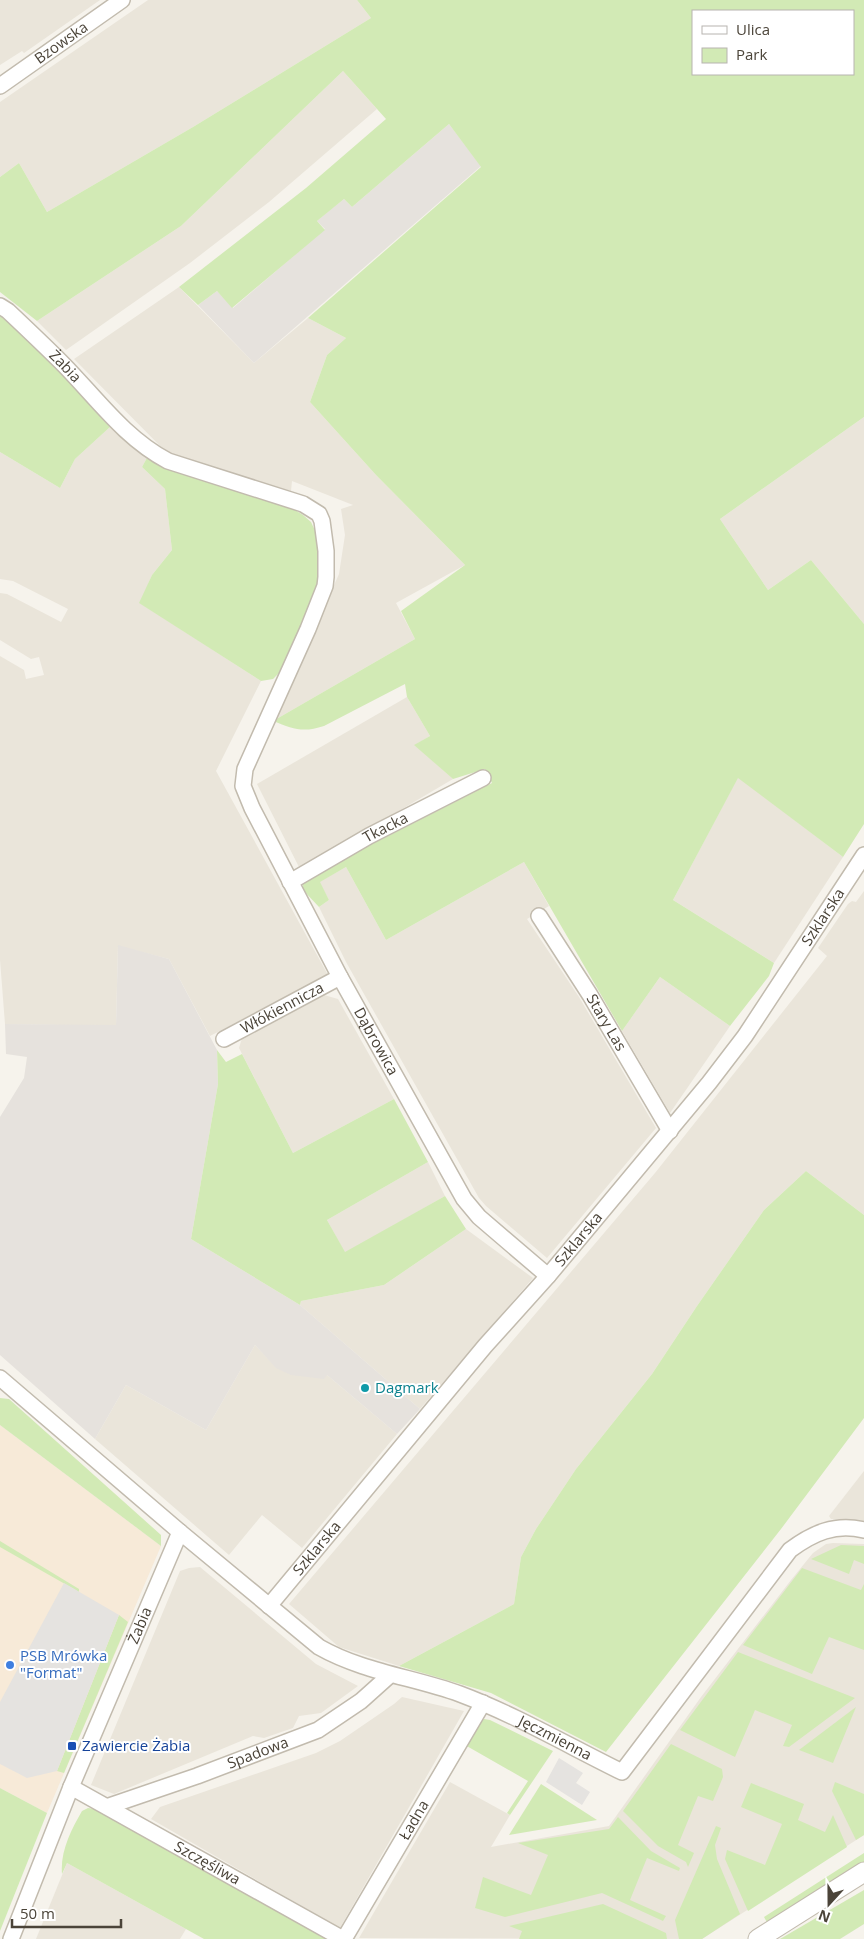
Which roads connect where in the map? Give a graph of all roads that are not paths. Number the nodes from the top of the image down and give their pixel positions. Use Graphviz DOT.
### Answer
graph roads {
  1 [pos="122,0"];
  2 [pos="0,86"];
  3 [pos="0,306"];
  4 [pos="244,774"];
  5 [pos="483,778"];
  6 [pos="864,855"];
  7 [pos="290,882"];
  8 [pos="539,916"];
  9 [pos="340,977"];
  10 [pos="224,1039"];
  11 [pos="670,1131"];
  12 [pos="548,1276"];
  13 [pos="0,1378"];
  14 [pos="864,1530"];
  15 [pos="180,1532"];
  16 [pos="269,1606"];
  17 [pos="390,1675"];
  18 [pos="483,1703"];
  19 [pos="71,1787"];
  20 [pos="109,1806"];
  21 [pos="864,1872"];
  22 [pos="11,1939"];
  23 [pos="344,1939"];
  24 [pos="758,1939"];
  1 -- 2 [label="street, Bzowska"];
  3 -- 4 [label="street, Żabia"];
  4 -- 7 [label="street, Dąbrowica"];
  5 -- 7 [label="street, Tkacka"];
  6 -- 11 [label="street, Szklarska"];
  7 -- 9 [label="street, Dąbrowica"];
  8 -- 11 [label="street, Stary Las"];
  9 -- 10 [label="street, Włókiennicza"];
  9 -- 12 [label="street, Dąbrowica"];
  11 -- 12 [label="street, Szklarska"];
  12 -- 16 [label="street, Szklarska"];
  13 -- 15 [label="street"];
  14 -- 18 [label="street, Jęczmienna"];
  15 -- 16 [label="street, Jęczmienna"];
  15 -- 19 [label="street, Żabia"];
  16 -- 17 [label="street, Jęczmienna"];
  17 -- 18 [label="street, Jęczmienna"];
  17 -- 20 [label="street, Spadowa"];
  18 -- 23 [label="street, Ładna"];
  19 -- 20 [label="street, Szczęśliwa"];
  19 -- 22 [label="street, Żabia"];
  20 -- 23 [label="street, Szczęśliwa"];
  21 -- 24 [label="street"];
}
